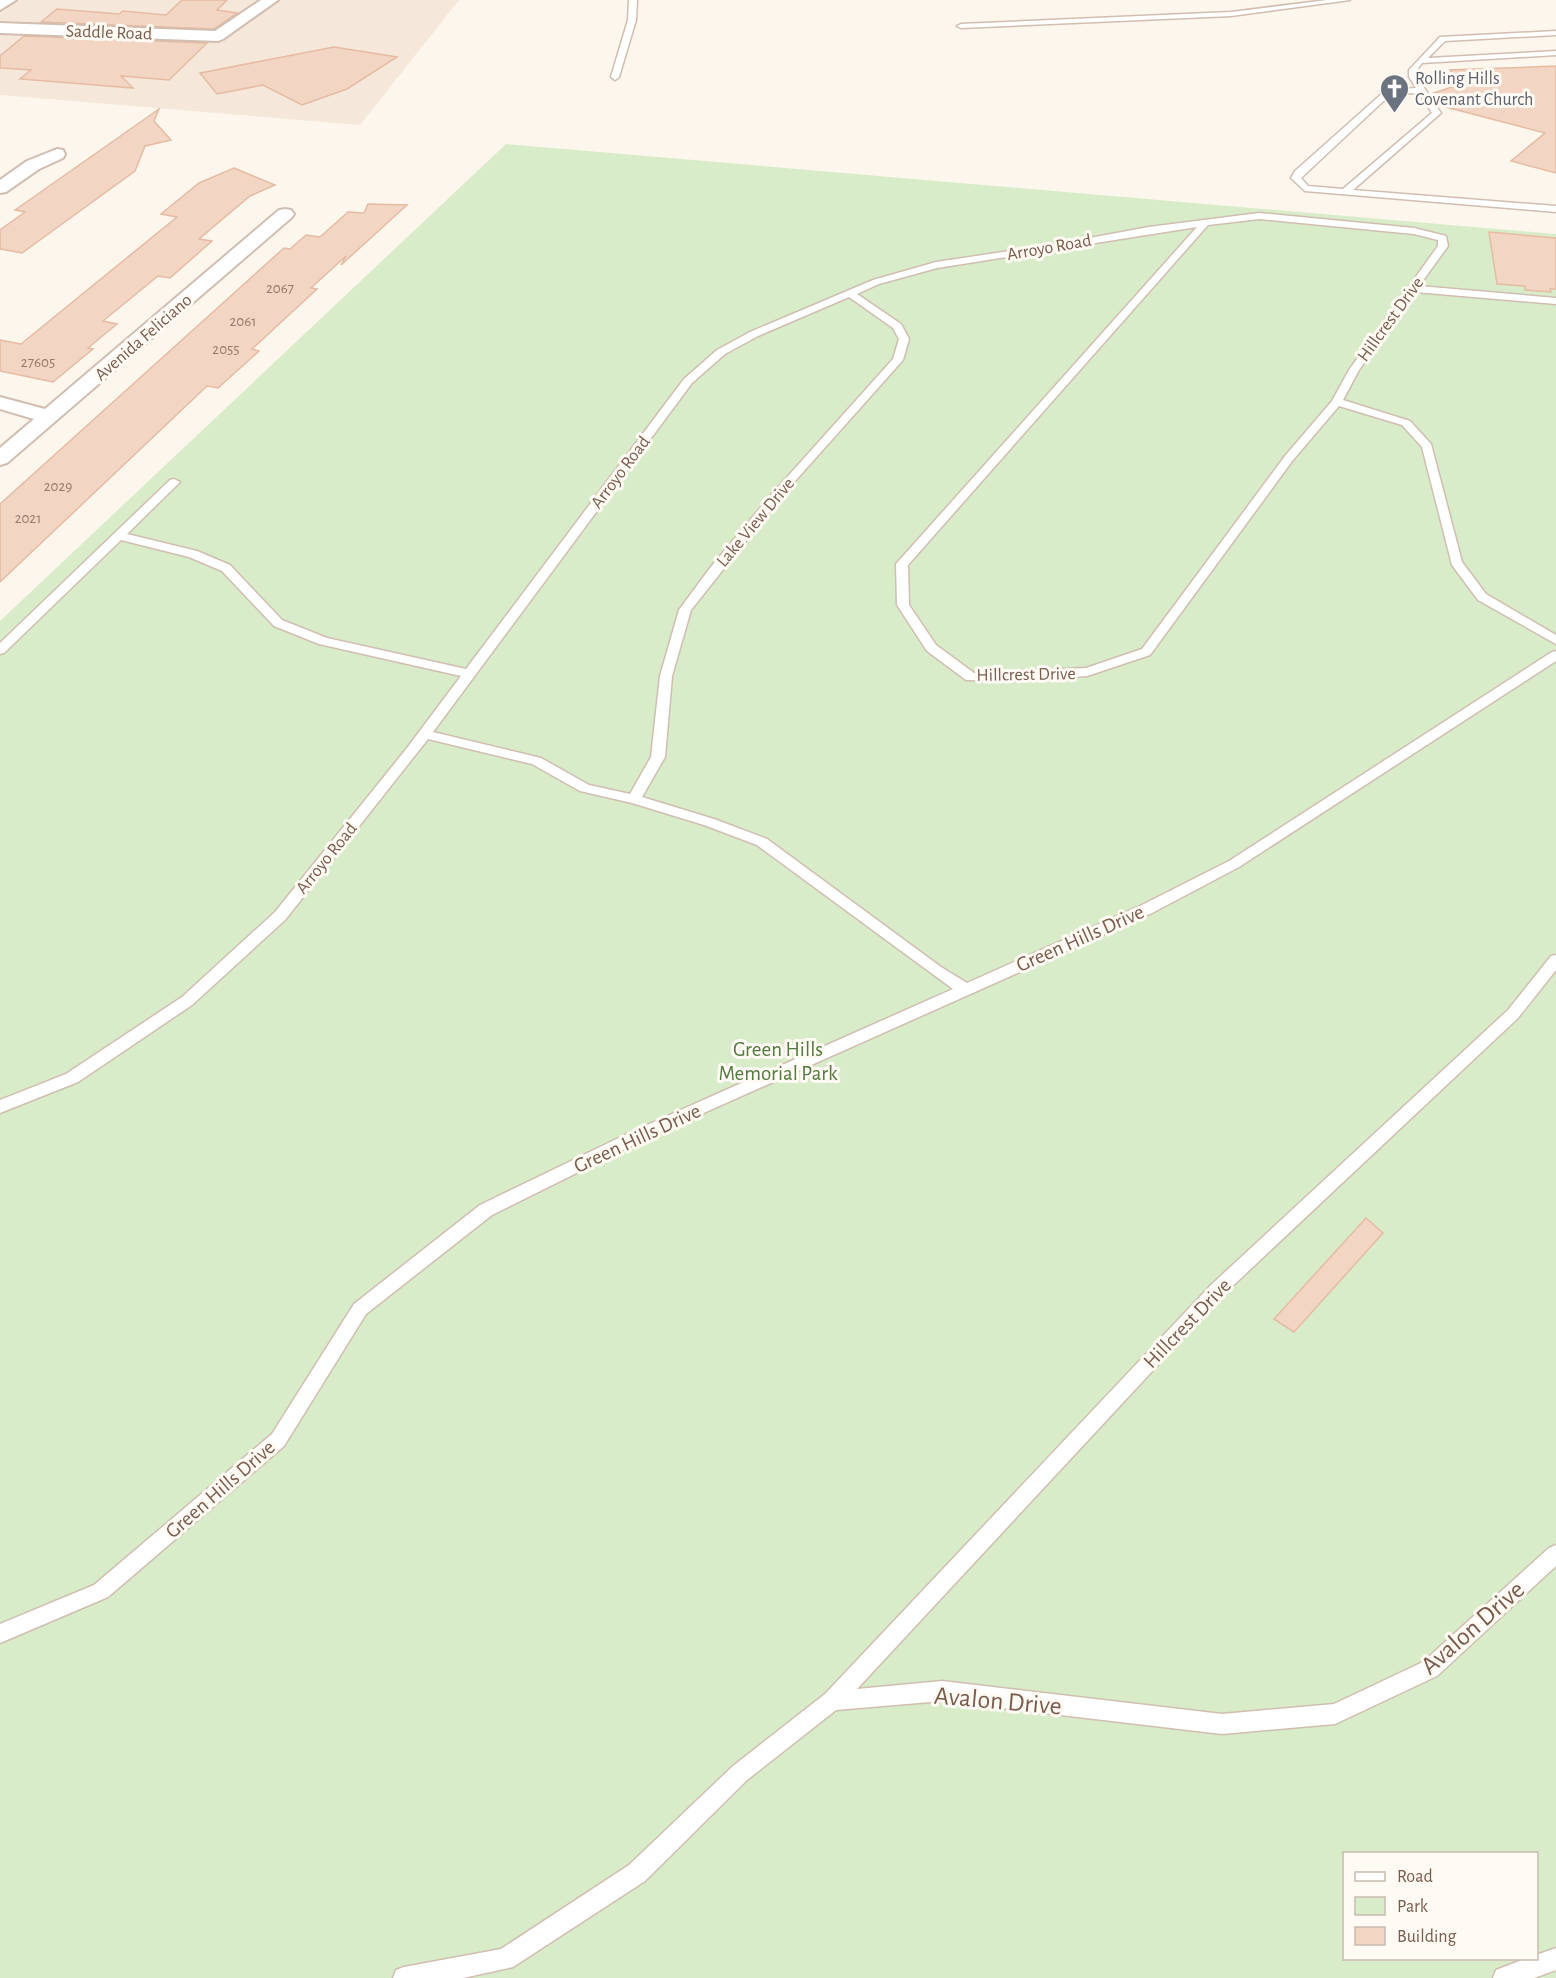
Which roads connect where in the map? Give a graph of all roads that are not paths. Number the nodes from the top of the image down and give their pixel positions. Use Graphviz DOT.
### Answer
graph roads {
  1 [pos="9,0"];
  2 [pos="271,0"];
  3 [pos="633,0"];
  4 [pos="1346,0"];
  5 [pos="0,6"];
  6 [pos="961,26"];
  7 [pos="0,28"];
  8 [pos="1556,33"];
  9 [pos="1556,53"];
  10 [pos="1420,61"];
  11 [pos="615,77"];
  12 [pos="1421,90"];
  13 [pos="57,154"];
  14 [pos="0,188"];
  15 [pos="1345,192"];
  16 [pos="1556,209"];
  17 [pos="285,214"];
  18 [pos="1206,222"];
  19 [pos="1443,238"];
  20 [pos="1414,289"];
  21 [pos="850,293"];
  22 [pos="1556,301"];
  23 [pos="1337,402"];
  24 [pos="0,403"];
  25 [pos="50,417"];
  26 [pos="0,459"];
  27 [pos="174,482"];
  28 [pos="117,535"];
  29 [pos="1556,640"];
  30 [pos="0,650"];
  31 [pos="1556,655"];
  32 [pos="469,674"];
  33 [pos="424,734"];
  34 [pos="634,799"];
  35 [pos="1556,960"];
  36 [pos="966,990"];
  37 [pos="0,1107"];
  38 [pos="1556,1554"];
  39 [pos="0,1634"];
  40 [pos="832,1701"];
  41 [pos="1556,1959"];
  42 [pos="404,1978"];
  43 [pos="1504,1978"];
  1 -- 5 [label="street"];
  2 -- 7 [label="street, Saddle Road"];
  3 -- 11 [label="lane"];
  4 -- 6 [label="lane"];
  8 -- 10 [label="lane"];
  9 -- 10 [label="lane"];
  10 -- 12 [label="lane"];
  12 -- 15 [label="lane"];
  12 -- 15 [label="lane"];
  13 -- 14 [label="street"];
  15 -- 16 [label="lane"];
  17 -- 25 [label="street, Avenida Feliciano"];
  18 -- 19 [label="lane, Arroyo Road"];
  18 -- 21 [label="lane, Arroyo Road"];
  18 -- 23 [label="lane, Hillcrest Drive"];
  19 -- 20 [label="lane, Hillcrest Drive"];
  20 -- 22 [label="lane"];
  20 -- 23 [label="lane, Hillcrest Drive"];
  21 -- 32 [label="lane, Arroyo Road"];
  21 -- 34 [label="lane, Lake View Drive"];
  23 -- 29 [label="lane"];
  24 -- 25 [label="street"];
  25 -- 26 [label="street, Avenida Feliciano"];
  27 -- 28 [label="lane"];
  28 -- 30 [label="lane"];
  28 -- 32 [label="lane"];
  31 -- 36 [label="lane, Green Hills Drive"];
  32 -- 33 [label="lane, Arroyo Road"];
  33 -- 34 [label="lane"];
  33 -- 37 [label="lane, Arroyo Road"];
  34 -- 36 [label="lane"];
  35 -- 40 [label="lane, Hillcrest Drive"];
  36 -- 39 [label="lane, Green Hills Drive"];
  38 -- 40 [label="lane, Avalon Drive"];
  40 -- 42 [label="lane"];
  41 -- 43 [label="lane"];
}
